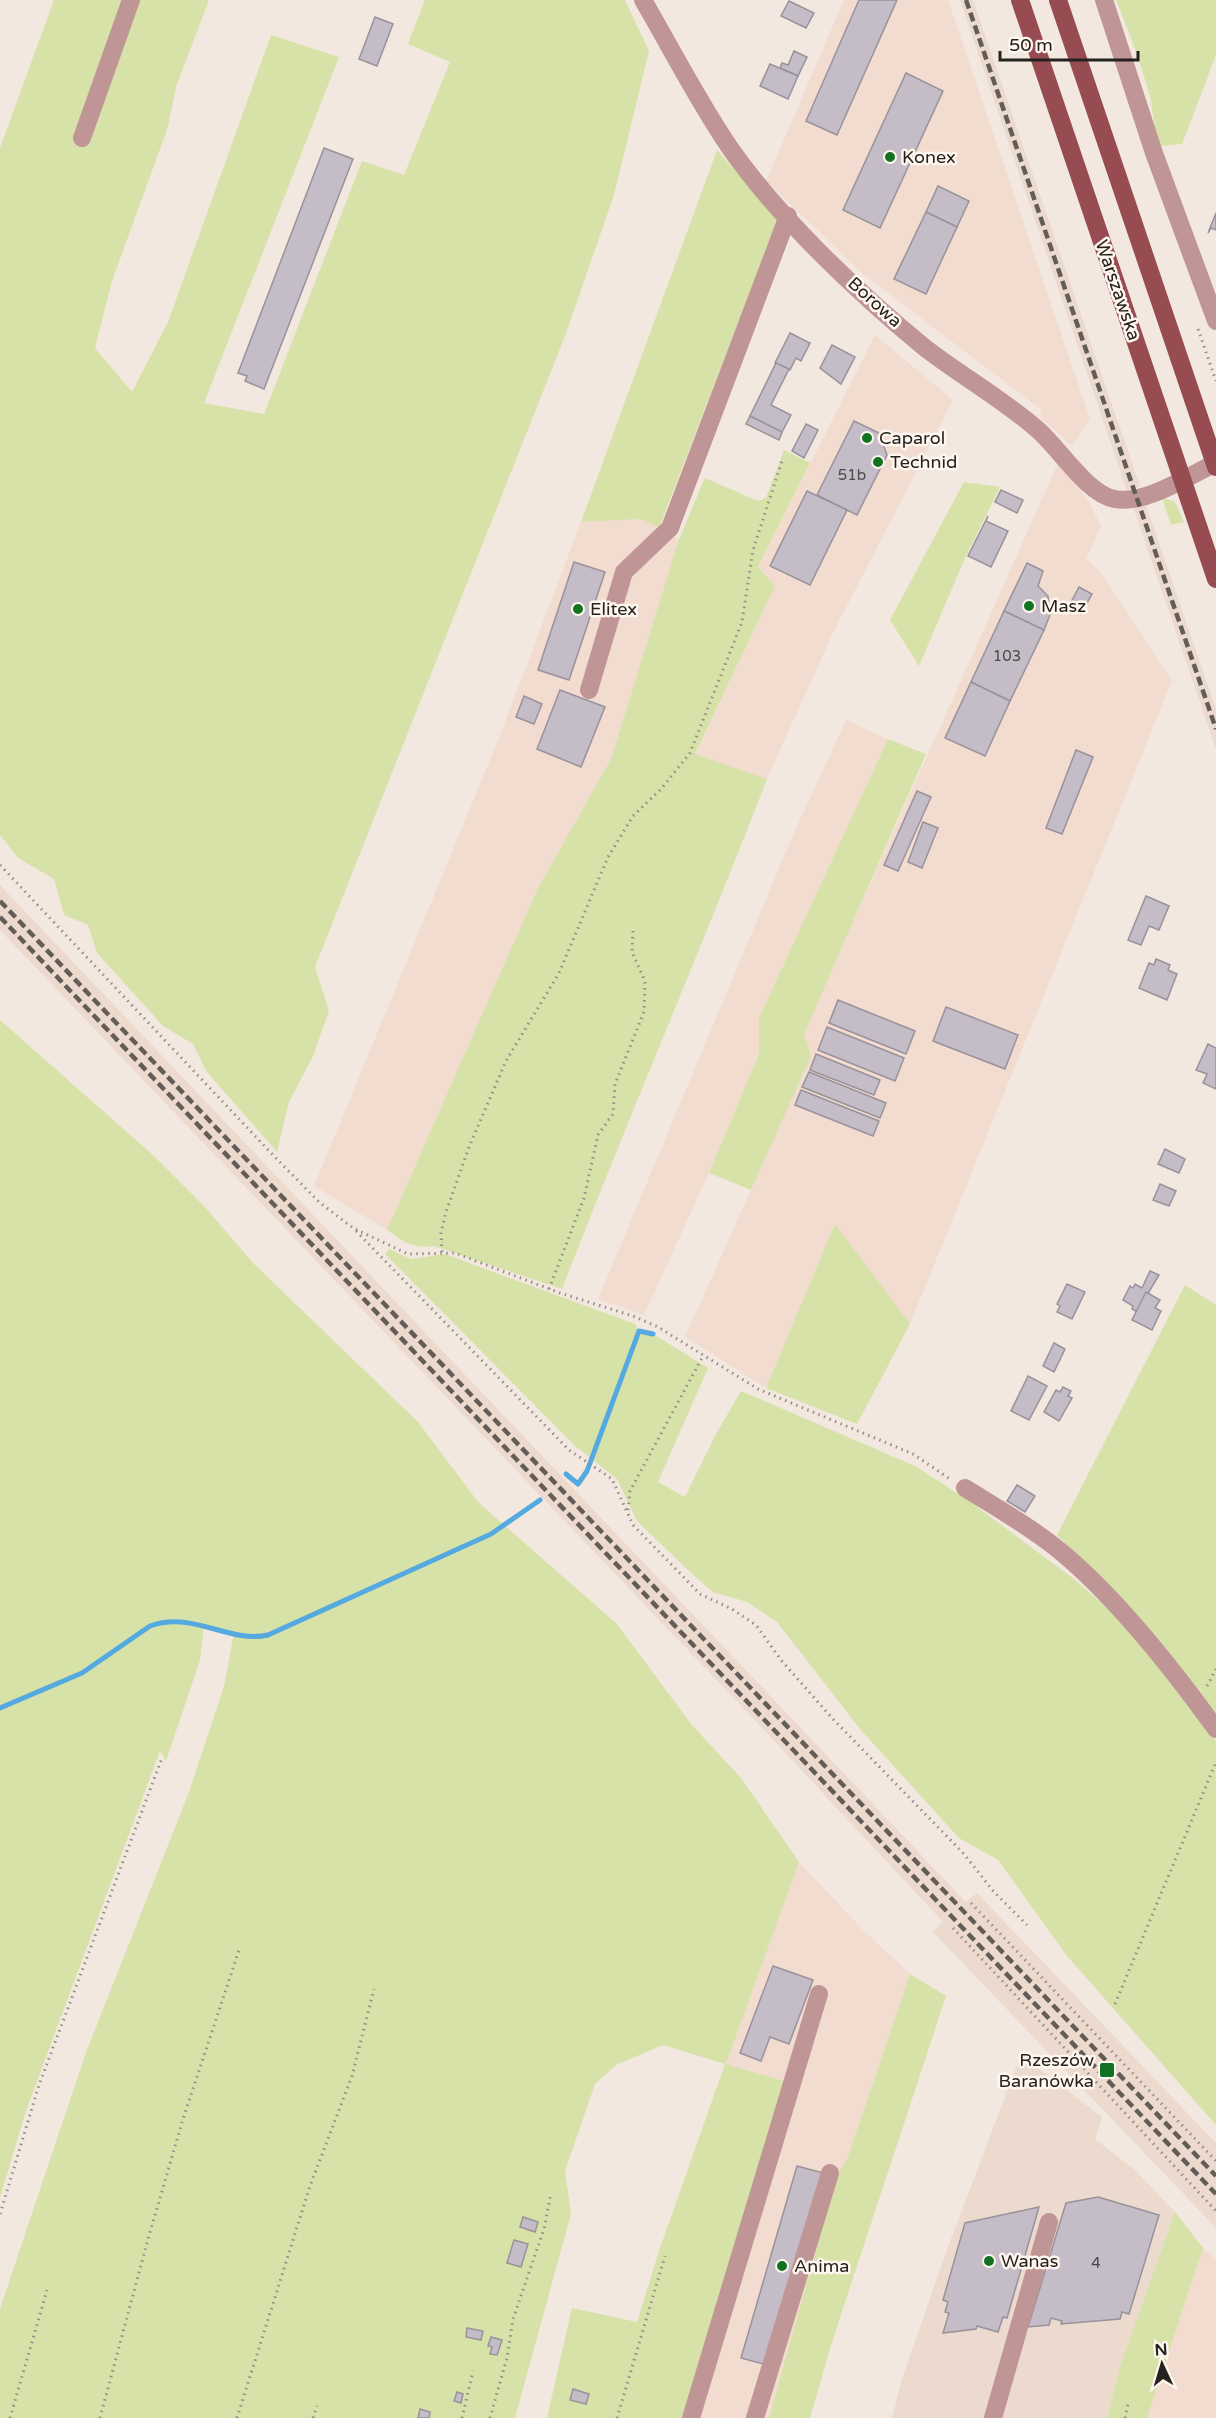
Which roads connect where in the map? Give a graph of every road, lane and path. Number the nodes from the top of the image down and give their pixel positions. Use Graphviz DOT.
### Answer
graph roads {
  1 [pos="131,0"];
  2 [pos="643,0"];
  3 [pos="1020,0"];
  4 [pos="1058,0"];
  5 [pos="1104,0"];
  6 [pos="82,138"];
  7 [pos="788,216"];
  8 [pos="1216,321"];
  9 [pos="782,461"];
  10 [pos="1216,464"];
  11 [pos="1182,481"];
  12 [pos="1216,579"];
  13 [pos="590,690"];
  14 [pos="0,865"];
  15 [pos="633,931"];
  16 [pos="353,1228"];
  17 [pos="442,1252"];
  18 [pos="549,1289"];
  19 [pos="704,1356"];
  20 [pos="965,1488"];
  21 [pos="627,1512"];
  22 [pos="1216,1729"];
  23 [pos="162,1758"];
  24 [pos="1216,1762"];
  25 [pos="971,1903"];
  26 [pos="1027,1925"];
  27 [pos="953,1928"];
  28 [pos="240,1947"];
  29 [pos="374,1989"];
  30 [pos="819,1994"];
  31 [pos="1116,2004"];
  32 [pos="1216,2161"];
  33 [pos="830,2174"];
  34 [pos="551,2193"];
  35 [pos="1216,2211"];
  36 [pos="0,2214"];
  37 [pos="1049,2222"];
  38 [pos="664,2256"];
  39 [pos="48,2290"];
  40 [pos="473,2371"];
  41 [pos="1128,2404"];
  42 [pos="317,2406"];
  43 [pos="10,2418"];
  44 [pos="100,2418"];
  45 [pos="237,2418"];
  46 [pos="313,2418"];
  47 [pos="462,2418"];
  48 [pos="490,2418"];
  49 [pos="617,2418"];
  50 [pos="691,2418"];
  51 [pos="755,2418"];
  52 [pos="993,2418"];
  53 [pos="1125,2418"];
  1 -- 6 [label="street"];
  2 -- 7 [label="street, Borowa"];
  3 -- 11 [label="main road, Warszawska"];
  4 -- 10 [label="main road, Warszawska"];
  5 -- 8 [label="street"];
  7 -- 11 [label="street, Borowa"];
  7 -- 13 [label="street"];
  9 -- 17 [label="path"];
  10 -- 11 [label="street, Borowa"];
  11 -- 12 [label="main road, Warszawska"];
  14 -- 16 [label="path"];
  15 -- 18 [label="path"];
  16 -- 17 [label="path"];
  16 -- 21 [label="path"];
  17 -- 18 [label="path"];
  18 -- 19 [label="path"];
  19 -- 20 [label="path"];
  19 -- 21 [label="path"];
  20 -- 22 [label="street"];
  21 -- 26 [label="path"];
  23 -- 36 [label="path"];
  24 -- 31 [label="path"];
  25 -- 32 [label="path"];
  27 -- 35 [label="path"];
  28 -- 44 [label="path"];
  29 -- 45 [label="path"];
  30 -- 50 [label="street"];
  33 -- 51 [label="street"];
  34 -- 48 [label="path"];
  37 -- 52 [label="street"];
  38 -- 49 [label="path"];
  39 -- 43 [label="path"];
  40 -- 47 [label="path"];
  41 -- 53 [label="path"];
  42 -- 46 [label="path"];
}
